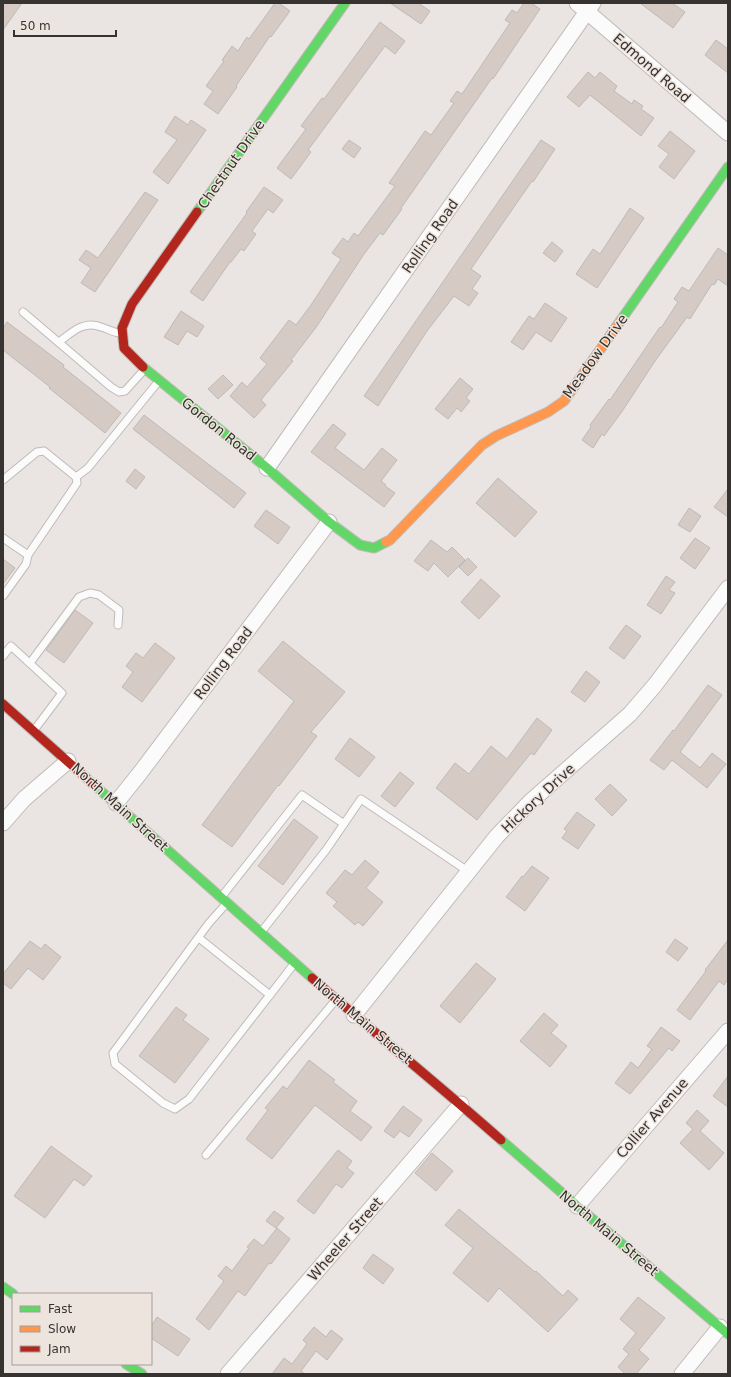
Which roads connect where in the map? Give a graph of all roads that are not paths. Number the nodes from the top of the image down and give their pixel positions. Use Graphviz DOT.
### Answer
graph roads {
  1 [pos="345,3"];
  2 [pos="585,6"];
  3 [pos="728,133"];
  4 [pos="728,167"];
  5 [pos="23,312"];
  6 [pos="122,331"];
  7 [pos="59,342"];
  8 [pos="146,369"];
  9 [pos="159,380"];
  10 [pos="267,468"];
  11 [pos="76,477"];
  12 [pos="3,480"];
  13 [pos="329,522"];
  14 [pos="3,538"];
  15 [pos="28,555"];
  16 [pos="728,588"];
  17 [pos="3,596"];
  18 [pos="118,625"];
  19 [pos="3,656"];
  20 [pos="30,663"];
  21 [pos="3,704"];
  22 [pos="34,730"];
  23 [pos="68,761"];
  24 [pos="116,803"];
  25 [pos="3,823"];
  26 [pos="344,824"];
  27 [pos="469,872"];
  28 [pos="224,900"];
  29 [pos="261,932"];
  30 [pos="199,938"];
  31 [pos="295,962"];
  32 [pos="270,995"];
  33 [pos="336,999"];
  34 [pos="354,1015"];
  35 [pos="728,1031"];
  36 [pos="461,1104"];
  37 [pos="206,1155"];
  38 [pos="577,1206"];
  39 [pos="3,1287"];
  40 [pos="12,1293"];
  41 [pos="724,1330"];
  42 [pos="128,1365"];
  43 [pos="142,1374"];
  44 [pos="228,1374"];
  45 [pos="682,1374"];
  1 -- 6 [label="main road, Chestnut Drive"];
  2 -- 3 [label="street, Edmond Road"];
  2 -- 10 [label="street, Rolling Road"];
  4 -- 13 [label="main road, Meadow Drive"];
  5 -- 7 [label="lane"];
  6 -- 7 [label="lane"];
  6 -- 8 [label="main road, Gordon Road"];
  7 -- 8 [label="lane"];
  8 -- 9 [label="main road, Gordon Road"];
  9 -- 10 [label="main road, Gordon Road"];
  9 -- 11 [label="lane"];
  10 -- 13 [label="main road, Gordon Road"];
  11 -- 12 [label="lane"];
  11 -- 15 [label="lane"];
  13 -- 24 [label="street, Rolling Road"];
  14 -- 15 [label="lane"];
  15 -- 17 [label="lane"];
  16 -- 27 [label="street, Hickory Drive"];
  18 -- 20 [label="lane"];
  19 -- 20 [label="lane"];
  20 -- 22 [label="lane"];
  21 -- 22 [label="main road, North Main Street"];
  22 -- 23 [label="main road, North Main Street"];
  23 -- 24 [label="main road, North Main Street"];
  23 -- 25 [label="street"];
  24 -- 28 [label="main road, North Main Street"];
  26 -- 27 [label="lane"];
  26 -- 28 [label="lane"];
  26 -- 29 [label="lane"];
  27 -- 34 [label="street, Hickory Drive"];
  28 -- 29 [label="main road, North Main Street"];
  28 -- 30 [label="lane"];
  29 -- 31 [label="main road, North Main Street"];
  30 -- 32 [label="lane"];
  30 -- 32 [label="lane"];
  31 -- 32 [label="lane"];
  31 -- 33 [label="main road, North Main Street"];
  33 -- 34 [label="main road, North Main Street"];
  33 -- 37 [label="lane"];
  34 -- 36 [label="main road, North Main Street"];
  35 -- 38 [label="street, Collier Avenue"];
  36 -- 38 [label="main road, North Main Street"];
  36 -- 44 [label="street, Wheeler Street"];
  38 -- 41 [label="main road, North Main Street"];
  39 -- 40 [label="main road"];
  41 -- 45 [label="street"];
  42 -- 43 [label="main road"];
}
